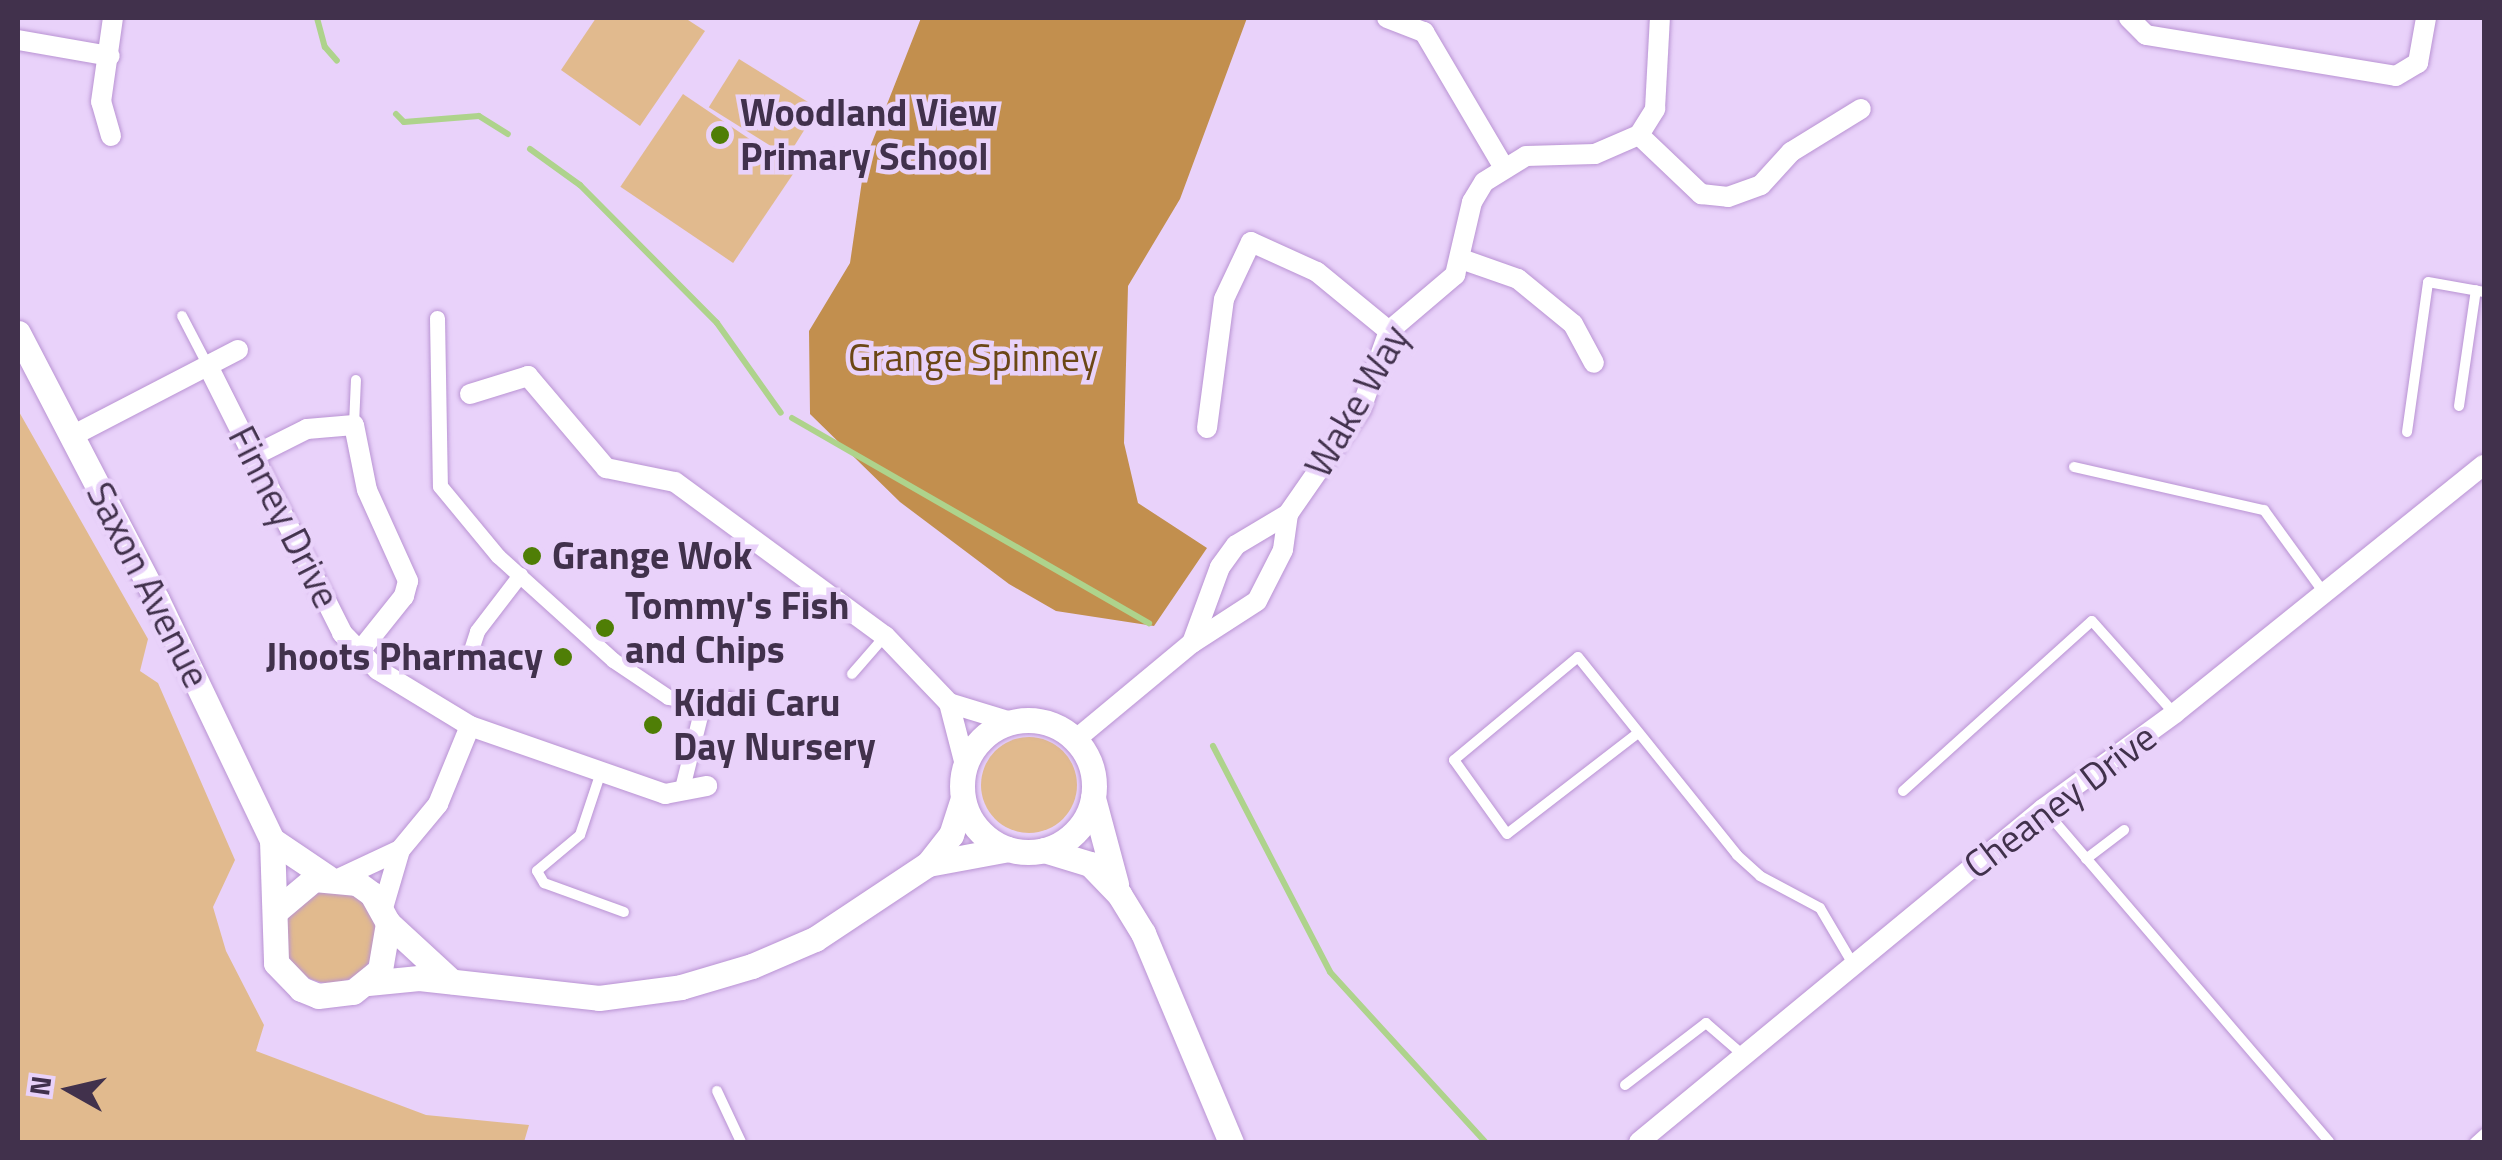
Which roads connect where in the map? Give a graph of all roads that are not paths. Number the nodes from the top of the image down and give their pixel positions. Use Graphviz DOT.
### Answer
graph roads {
  1 [pos="113,18"];
  2 [pos="1387,18"];
  3 [pos="1660,18"];
  4 [pos="2128,18"];
  5 [pos="2426,18"];
  6 [pos="18,40"];
  7 [pos="110,56"];
  8 [pos="1860,108"];
  9 [pos="1638,135"];
  10 [pos="110,136"];
  11 [pos="1503,166"];
  12 [pos="1464,260"];
  13 [pos="2480,291"];
  14 [pos="182,316"];
  15 [pos="437,318"];
  16 [pos="1389,331"];
  17 [pos="18,333"];
  18 [pos="238,350"];
  19 [pos="1594,363"];
  20 [pos="208,366"];
  21 [pos="356,380"];
  22 [pos="470,394"];
  23 [pos="2459,406"];
  24 [pos="354,424"];
  25 [pos="1207,428"];
  26 [pos="2407,432"];
  27 [pos="72,436"];
  28 [pos="254,456"];
  29 [pos="2484,465"];
  30 [pos="2074,467"];
  31 [pos="1288,514"];
  32 [pos="520,575"];
  33 [pos="2324,593"];
  34 [pos="884,636"];
  35 [pos="1192,643"];
  36 [pos="360,651"];
  37 [pos="468,656"];
  38 [pos="852,674"];
  39 [pos="729,699"];
  40 [pos="950,703"];
  41 [pos="703,704"];
  42 [pos="2175,714"];
  43 [pos="1011,722"];
  44 [pos="470,726"];
  45 [pos="1638,733"];
  46 [pos="1076,740"];
  47 [pos="965,764"];
  48 [pos="601,772"];
  49 [pos="707,786"];
  50 [pos="1903,791"];
  51 [pos="681,792"];
  52 [pos="1093,796"];
  53 [pos="963,798"];
  54 [pos="2044,808"];
  55 [pos="2124,830"];
  56 [pos="272,840"];
  57 [pos="1008,849"];
  58 [pos="400,850"];
  59 [pos="1044,850"];
  60 [pos="2086,859"];
  61 [pos="928,864"];
  62 [pos="334,878"];
  63 [pos="1119,894"];
  64 [pos="277,910"];
  65 [pos="624,912"];
  66 [pos="386,916"];
  67 [pos="1854,965"];
  68 [pos="450,981"];
  69 [pos="368,983"];
  70 [pos="1744,1056"];
  71 [pos="1625,1085"];
  72 [pos="717,1091"];
  73 [pos="2484,1134"];
  74 [pos="742,1142"];
  75 [pos="1231,1142"];
  76 [pos="1639,1142"];
  77 [pos="2330,1142"];
  78 [pos="2475,1142"];
  1 -- 7 [label="street"];
  2 -- 11 [label="street"];
  3 -- 9 [label="street"];
  4 -- 5 [label="street"];
  6 -- 7 [label="street"];
  7 -- 10 [label="street"];
  8 -- 9 [label="street"];
  9 -- 11 [label="street"];
  11 -- 12 [label="street"];
  12 -- 16 [label="street, Wake Way"];
  12 -- 19 [label="street"];
  13 -- 23 [label="lane"];
  13 -- 26 [label="lane"];
  14 -- 20 [label="lane"];
  15 -- 32 [label="street"];
  16 -- 25 [label="street"];
  16 -- 31 [label="street, Wake Way"];
  17 -- 27 [label="street, Saxon Avenue"];
  18 -- 20 [label="street"];
  20 -- 27 [label="street"];
  20 -- 28 [label="street, Finney Drive"];
  21 -- 24 [label="lane"];
  22 -- 34 [label="street"];
  24 -- 28 [label="street"];
  24 -- 36 [label="street"];
  27 -- 56 [label="street, Saxon Avenue"];
  28 -- 36 [label="street, Finney Drive"];
  29 -- 33 [label="street, Cheaney Drive"];
  30 -- 33 [label="lane"];
  31 -- 35 [label="street, Wake Way"];
  31 -- 35 [label="street, Wake Way"];
  32 -- 37 [label="street"];
  32 -- 41 [label="street"];
  33 -- 42 [label="street, Cheaney Drive"];
  34 -- 38 [label="lane"];
  34 -- 40 [label="street"];
  35 -- 46 [label="street, Wake Way"];
  36 -- 44 [label="street, Finney Drive"];
  39 -- 41 [label="street"];
  40 -- 43 [label="street"];
  40 -- 47 [label="street"];
  41 -- 51 [label="street"];
  42 -- 50 [label="lane"];
  42 -- 54 [label="street, Cheaney Drive"];
  43 -- 46 [label="street"];
  43 -- 47 [label="street"];
  44 -- 48 [label="street, Finney Drive"];
  44 -- 58 [label="street"];
  45 -- 45 [label="lane"];
  45 -- 67 [label="lane"];
  46 -- 52 [label="street"];
  47 -- 53 [label="street"];
  48 -- 51 [label="street, Finney Drive"];
  48 -- 65 [label="lane"];
  49 -- 51 [label="street, Finney Drive"];
  52 -- 59 [label="street"];
  52 -- 63 [label="street"];
  53 -- 57 [label="street"];
  53 -- 61 [label="street, Saxon Avenue"];
  54 -- 60 [label="lane"];
  54 -- 67 [label="street, Cheaney Drive"];
  55 -- 60 [label="lane"];
  56 -- 62 [label="street, Saxon Avenue"];
  56 -- 64 [label="street, Saxon Avenue"];
  57 -- 59 [label="street"];
  57 -- 61 [label="street, Saxon Avenue"];
  58 -- 62 [label="street"];
  58 -- 66 [label="street"];
  59 -- 63 [label="street"];
  60 -- 77 [label="lane"];
  61 -- 68 [label="street, Saxon Avenue"];
  62 -- 64 [label="street"];
  62 -- 66 [label="street, Saxon Avenue"];
  63 -- 75 [label="street"];
  64 -- 69 [label="street, Saxon Avenue"];
  66 -- 68 [label="street, Saxon Avenue"];
  66 -- 69 [label="street"];
  67 -- 70 [label="street, Cheaney Drive"];
  68 -- 69 [label="street, Saxon Avenue"];
  70 -- 71 [label="lane"];
  70 -- 76 [label="street, Cheaney Drive"];
  72 -- 74 [label="lane"];
  73 -- 78 [label="lane"];
}
